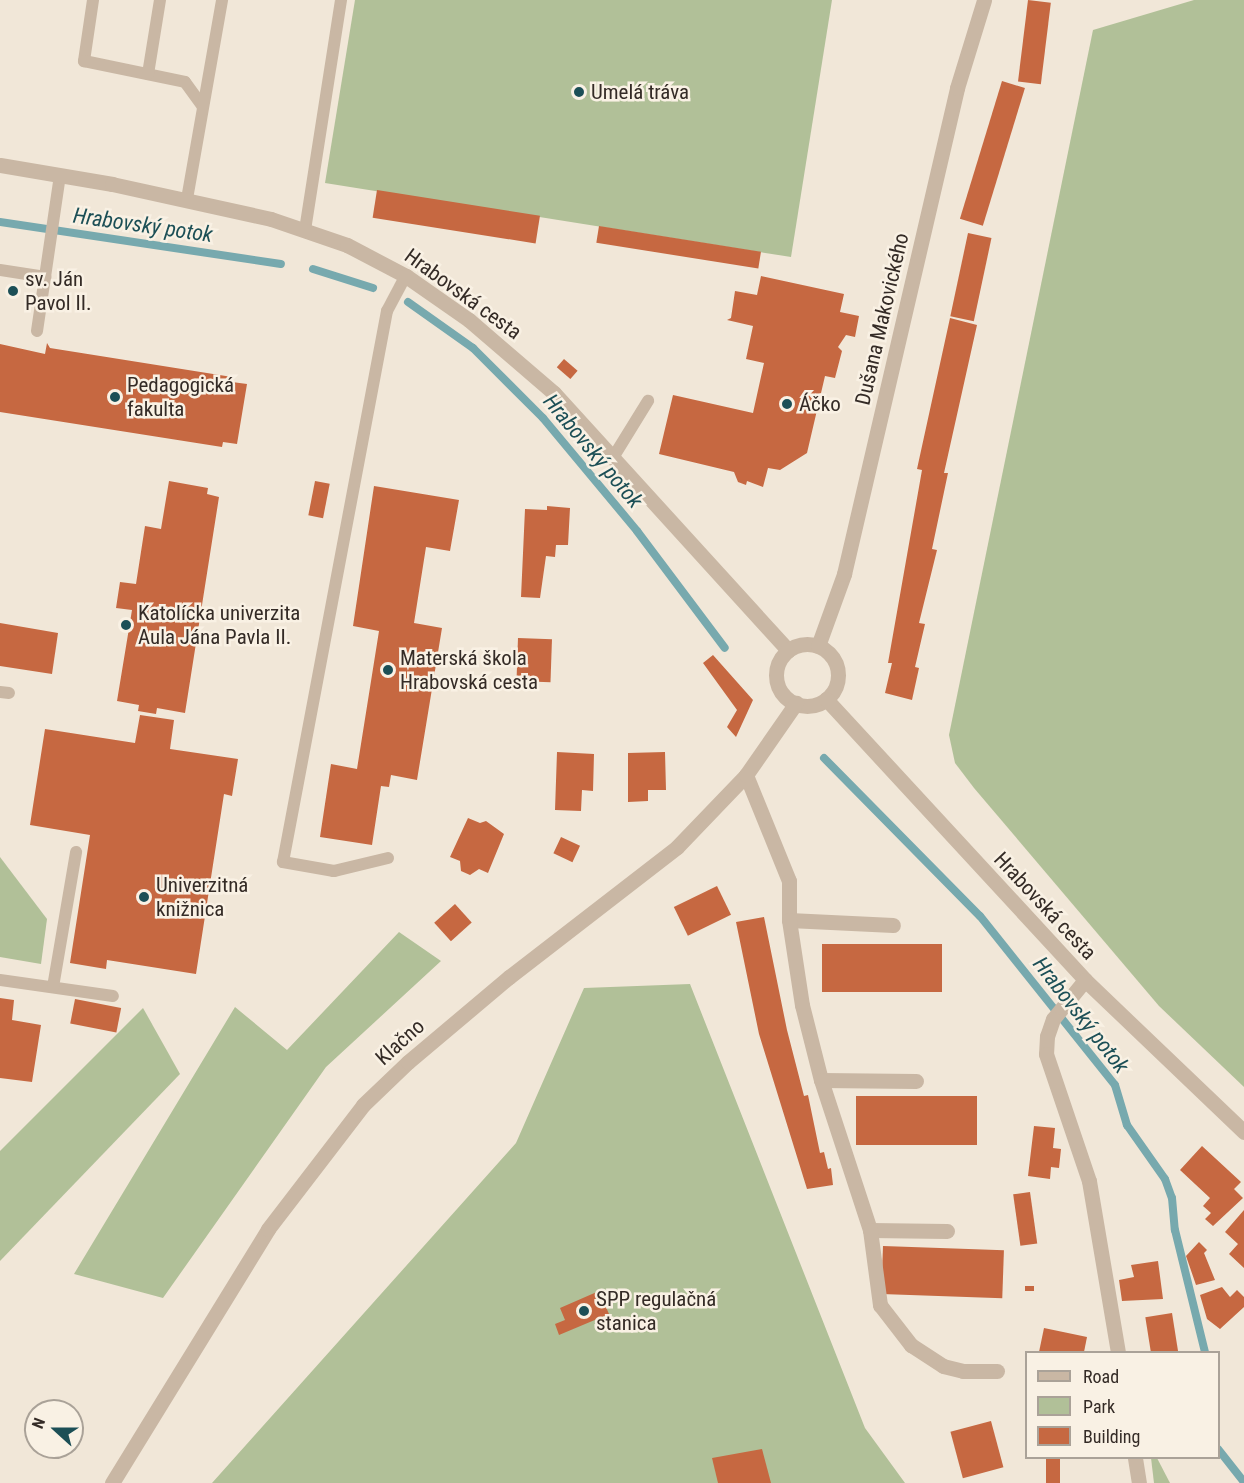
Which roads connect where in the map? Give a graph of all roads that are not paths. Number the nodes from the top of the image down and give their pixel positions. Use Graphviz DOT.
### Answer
graph roads {
  1 [pos="93,0"];
  2 [pos="160,0"];
  3 [pos="222,0"];
  4 [pos="341,0"];
  5 [pos="984,0"];
  6 [pos="148,74"];
  7 [pos="202,105"];
  8 [pos="0,165"];
  9 [pos="60,174"];
  10 [pos="188,199"];
  11 [pos="305,230"];
  12 [pos="0,270"];
  13 [pos="406,276"];
  14 [pos="45,277"];
  15 [pos="37,331"];
  16 [pos="648,401"];
  17 [pos="614,456"];
  18 [pos="819,646"];
  19 [pos="788,650"];
  20 [pos="826,699"];
  21 [pos="796,703"];
  22 [pos="746,775"];
  23 [pos="76,852"];
  24 [pos="388,858"];
  25 [pos="789,920"];
  26 [pos="893,925"];
  27 [pos="0,980"];
  28 [pos="1085,980"];
  29 [pos="53,987"];
  30 [pos="113,996"];
  31 [pos="821,1080"];
  32 [pos="916,1081"];
  33 [pos="1244,1132"];
  34 [pos="870,1230"];
  35 [pos="947,1231"];
  36 [pos="1118,1351"];
  37 [pos="997,1371"];
  38 [pos="1135,1459"];
  39 [pos="112,1483"];
  40 [pos="1139,1483"];
  1 -- 6 [label="lane"];
  2 -- 6 [label="lane"];
  3 -- 7 [label="lane"];
  4 -- 11 [label="lane"];
  5 -- 18 [label="street, Dušana Makovického"];
  6 -- 7 [label="lane"];
  7 -- 10 [label="lane"];
  8 -- 9 [label="street, Hrabovská cesta"];
  9 -- 10 [label="street, Hrabovská cesta"];
  9 -- 14 [label="lane"];
  10 -- 11 [label="street, Hrabovská cesta"];
  11 -- 13 [label="street, Hrabovská cesta"];
  12 -- 14 [label="lane"];
  13 -- 17 [label="street, Hrabovská cesta"];
  13 -- 24 [label="lane"];
  14 -- 15 [label="lane"];
  16 -- 17 [label="lane"];
  17 -- 19 [label="street, Hrabovská cesta"];
  18 -- 19 [label="street"];
  18 -- 20 [label="street"];
  19 -- 21 [label="street"];
  20 -- 21 [label="street"];
  20 -- 28 [label="street, Hrabovská cesta"];
  21 -- 22 [label="street, Klačno"];
  22 -- 25 [label="street"];
  22 -- 39 [label="street, Klačno"];
  23 -- 29 [label="lane"];
  25 -- 26 [label="street"];
  25 -- 31 [label="street"];
  27 -- 29 [label="lane"];
  28 -- 33 [label="street, Hrabovská cesta"];
  28 -- 36 [label="street"];
  29 -- 30 [label="lane"];
  31 -- 32 [label="street"];
  31 -- 34 [label="street"];
  34 -- 35 [label="street"];
  34 -- 37 [label="street"];
  38 -- 40 [label="street"];
}
